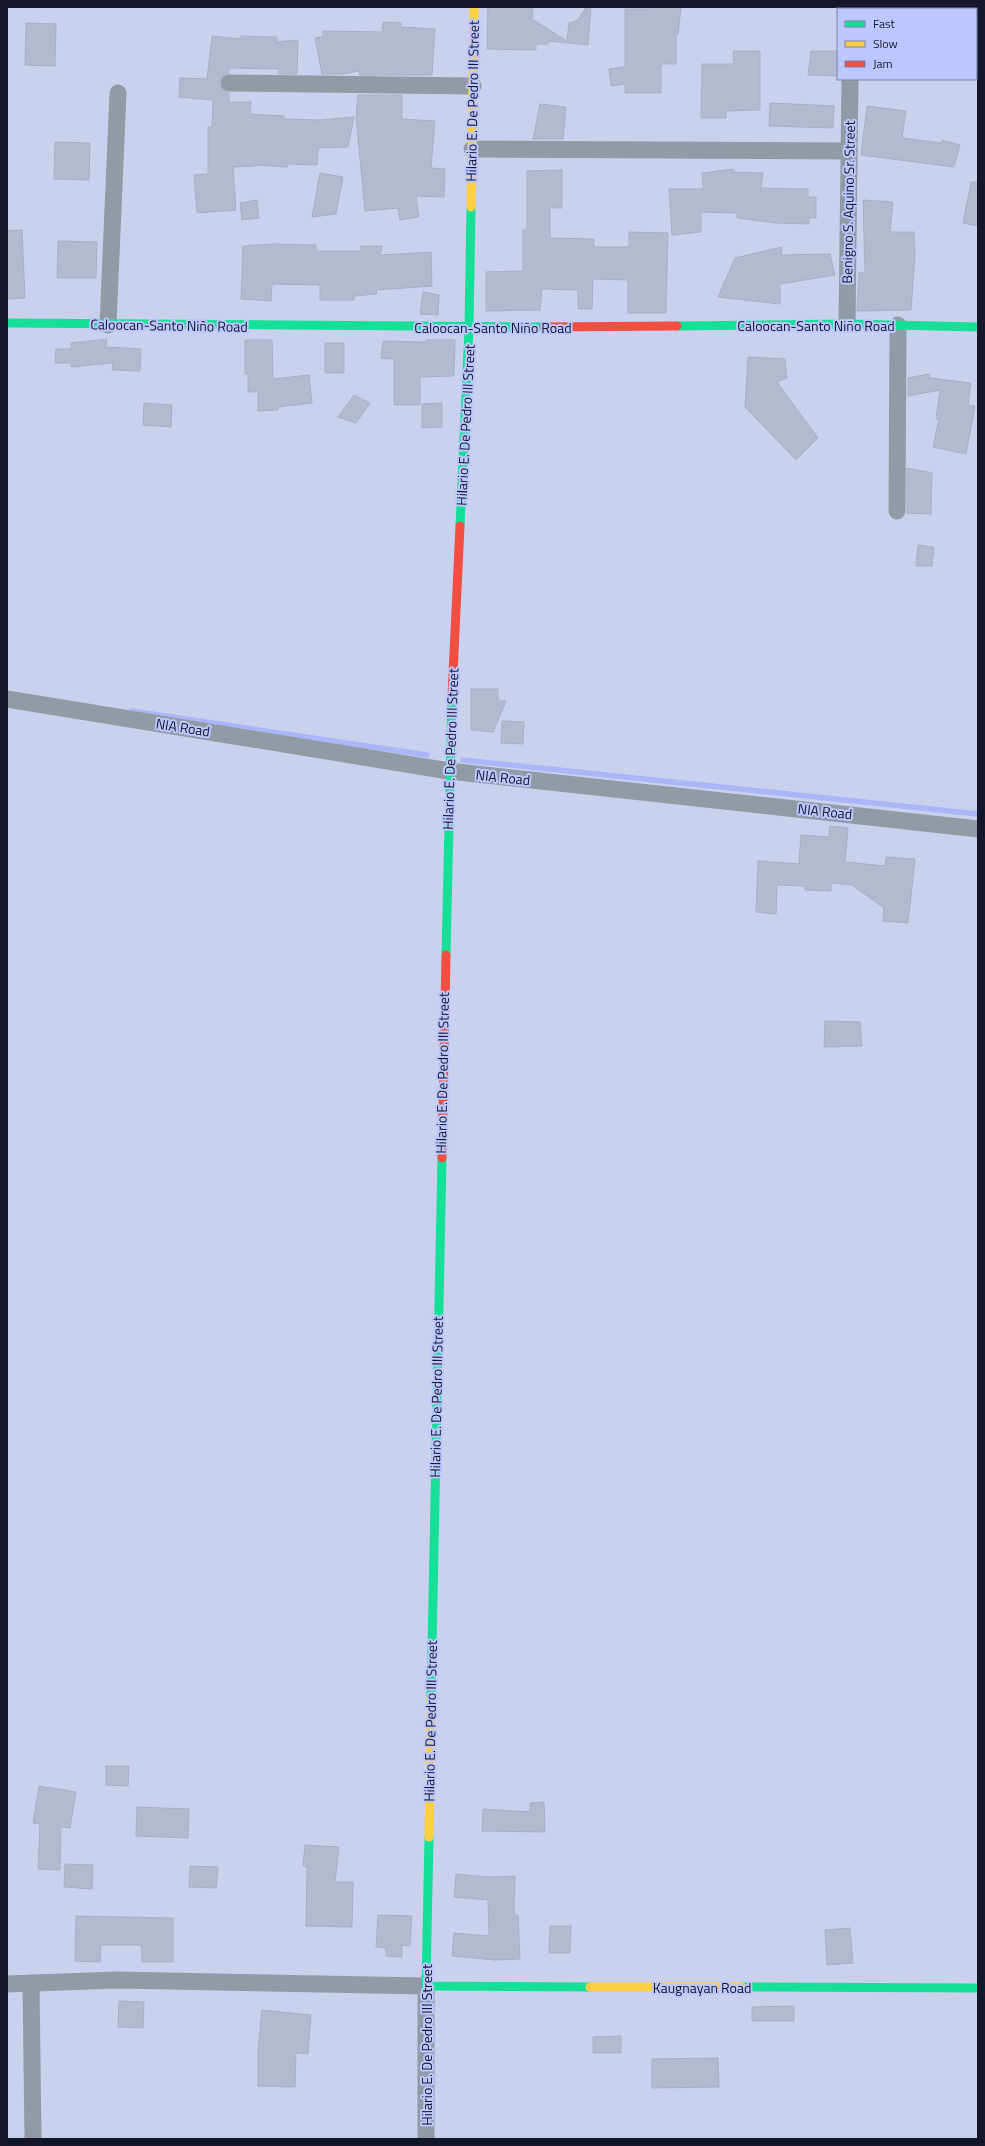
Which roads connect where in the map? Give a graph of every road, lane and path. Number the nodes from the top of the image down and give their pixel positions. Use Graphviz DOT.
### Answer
graph roads {
  1 [pos="474,7"];
  2 [pos="850,80"];
  3 [pos="229,83"];
  4 [pos="472,86"];
  5 [pos="118,93"];
  6 [pos="472,149"];
  7 [pos="849,151"];
  8 [pos="7,324"];
  9 [pos="847,324"];
  10 [pos="108,325"];
  11 [pos="898,325"];
  12 [pos="978,327"];
  13 [pos="469,328"];
  14 [pos="897,511"];
  15 [pos="7,700"];
  16 [pos="449,771"];
  17 [pos="978,829"];
  18 [pos="31,1983"];
  19 [pos="7,1984"];
  20 [pos="426,1986"];
  21 [pos="978,1988"];
  22 [pos="33,2139"];
  23 [pos="426,2139"];
  1 -- 4 [label="street, Hilario E. De Pedro III Street"];
  2 -- 7 [label="street, Benigno S. Aquino Sr. Street"];
  3 -- 4 [label="street"];
  4 -- 6 [label="street, Hilario E. De Pedro III Street"];
  5 -- 10 [label="street"];
  6 -- 7 [label="street"];
  6 -- 13 [label="street, Hilario E. De Pedro III Street"];
  7 -- 9 [label="street, Benigno S. Aquino Sr. Street"];
  8 -- 10 [label="street, Caloocan-Santo Niño Road"];
  9 -- 11 [label="street, Caloocan-Santo Niño Road"];
  9 -- 13 [label="street, Caloocan-Santo Niño Road"];
  10 -- 13 [label="street, Caloocan-Santo Niño Road"];
  11 -- 12 [label="street, Caloocan-Santo Niño Road"];
  11 -- 14 [label="street"];
  13 -- 16 [label="street, Hilario E. De Pedro III Street"];
  15 -- 16 [label="street, NIA Road"];
  16 -- 17 [label="street, NIA Road"];
  16 -- 20 [label="street, Hilario E. De Pedro III Street"];
  18 -- 19 [label="street"];
  18 -- 20 [label="street"];
  18 -- 22 [label="street"];
  20 -- 21 [label="street, Kaugnayan Road"];
  20 -- 23 [label="street, Hilario E. De Pedro III Street"];
}
